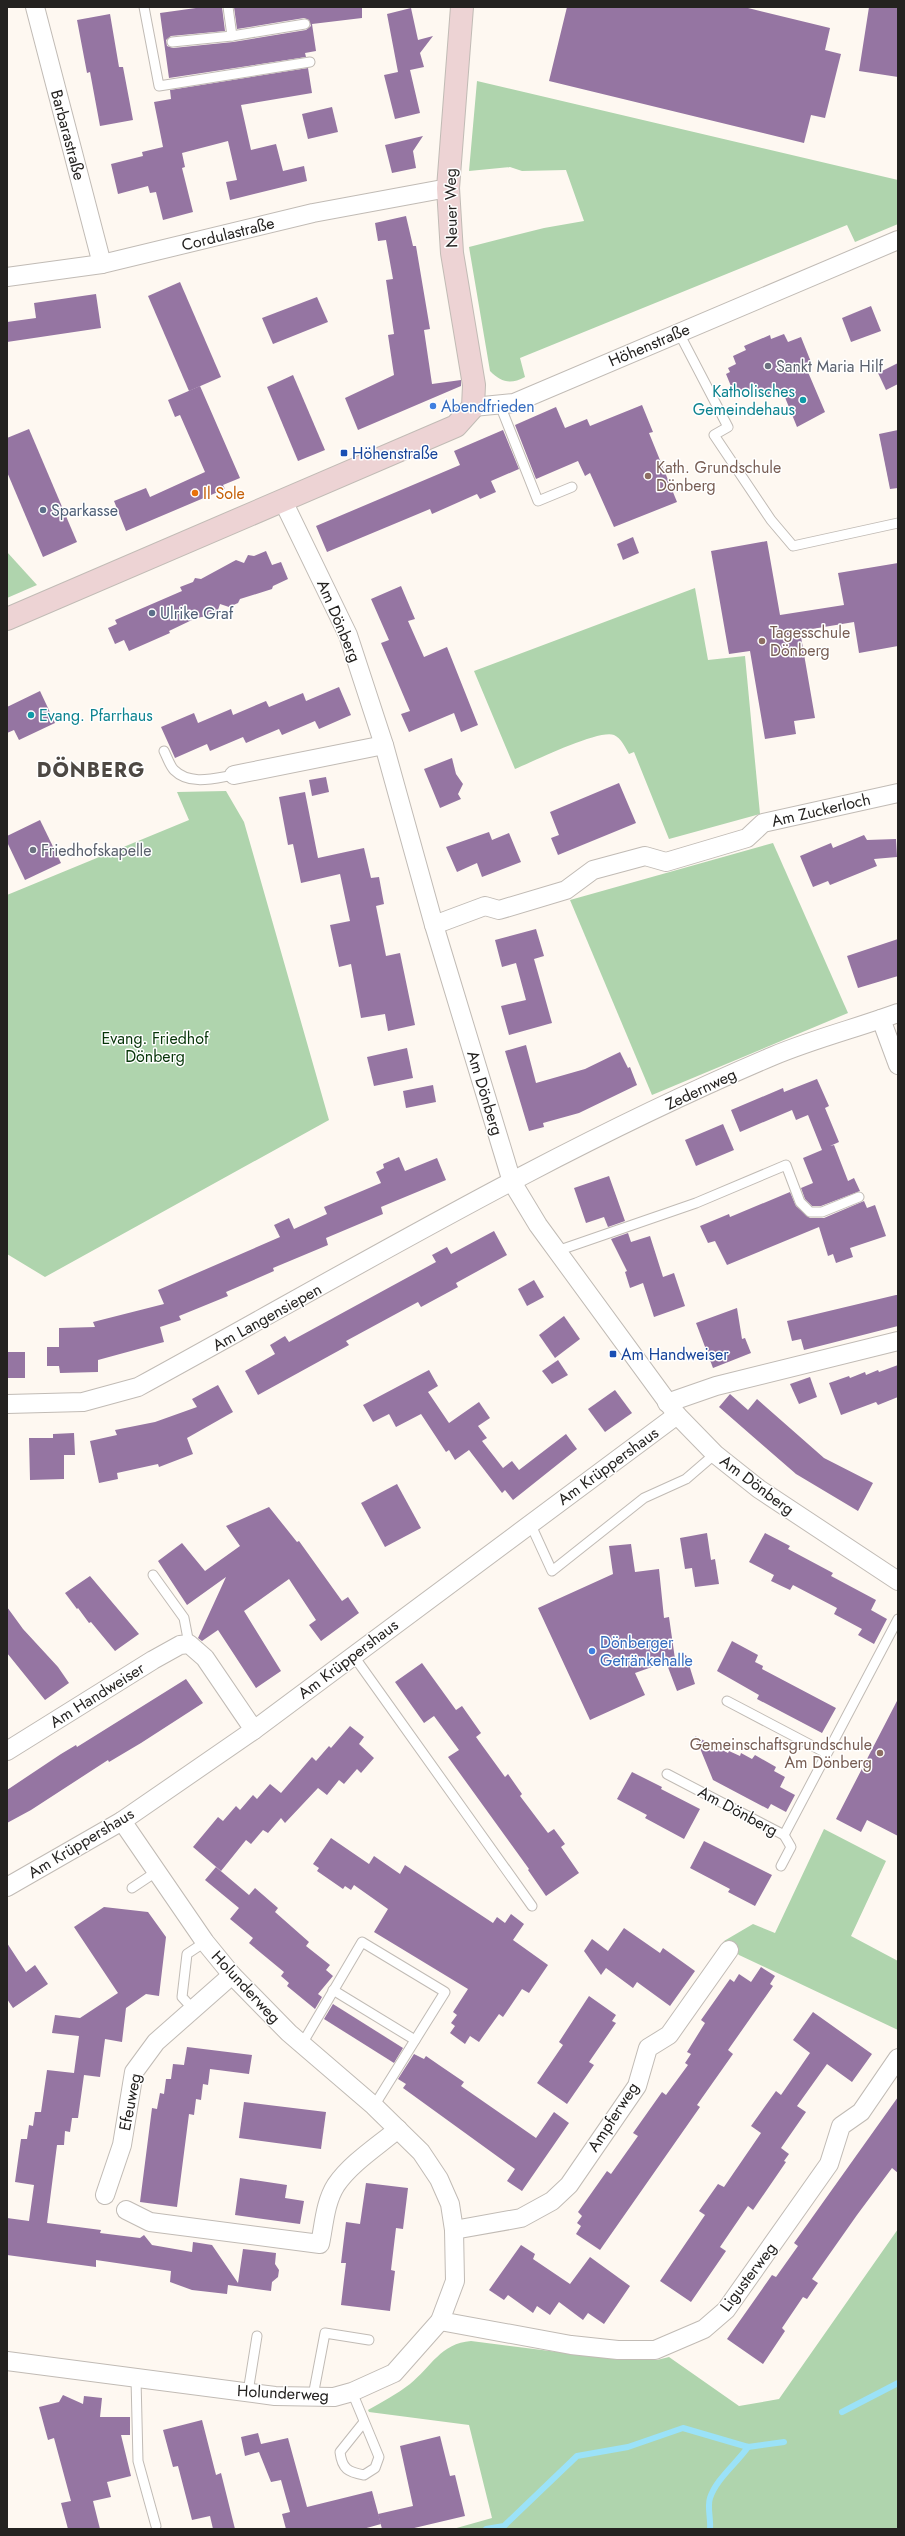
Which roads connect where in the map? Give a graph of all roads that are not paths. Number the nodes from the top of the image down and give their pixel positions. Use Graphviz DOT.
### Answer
graph roads {
  1 [pos="35,7"];
  2 [pos="144,7"];
  3 [pos="228,7"];
  4 [pos="462,7"];
  5 [pos="305,24"];
  6 [pos="232,36"];
  7 [pos="172,42"];
  8 [pos="310,62"];
  9 [pos="448,188"];
  10 [pos="898,240"];
  11 [pos="102,264"];
  12 [pos="7,277"];
  13 [pos="679,332"];
  14 [pos="500,405"];
  15 [pos="473,407"];
  16 [pos="572,487"];
  17 [pos="283,501"];
  18 [pos="898,523"];
  19 [pos="7,619"];
  20 [pos="384,745"];
  21 [pos="164,751"];
  22 [pos="234,775"];
  23 [pos="898,793"];
  24 [pos="434,925"];
  25 [pos="898,1013"];
  26 [pos="881,1019"];
  27 [pos="898,1065"];
  28 [pos="512,1182"];
  29 [pos="859,1197"];
  30 [pos="557,1251"];
  31 [pos="898,1341"];
  32 [pos="7,1404"];
  33 [pos="672,1409"];
  34 [pos="715,1454"];
  35 [pos="530,1523"];
  36 [pos="153,1575"];
  37 [pos="898,1581"];
  38 [pos="898,1620"];
  39 [pos="189,1644"];
  40 [pos="353,1655"];
  41 [pos="727,1701"];
  42 [pos="254,1730"];
  43 [pos="7,1751"];
  44 [pos="826,1753"];
  45 [pos="667,1774"];
  46 [pos="122,1821"];
  47 [pos="784,1835"];
  48 [pos="781,1866"];
  49 [pos="156,1872"];
  50 [pos="7,1887"];
  51 [pos="132,1888"];
  52 [pos="532,1906"];
  53 [pos="205,1942"];
  54 [pos="729,1950"];
  55 [pos="232,1975"];
  56 [pos="333,1990"];
  57 [pos="193,2010"];
  58 [pos="416,2040"];
  59 [pos="302,2044"];
  60 [pos="898,2058"];
  61 [pos="374,2106"];
  62 [pos="398,2129"];
  63 [pos="105,2195"];
  64 [pos="126,2210"];
  65 [pos="454,2230"];
  66 [pos="440,2320"];
  67 [pos="257,2336"];
  68 [pos="369,2340"];
  69 [pos="7,2361"];
  70 [pos="136,2379"];
  71 [pos="248,2392"];
  72 [pos="352,2392"];
  73 [pos="313,2396"];
  74 [pos="364,2422"];
  75 [pos="156,2526"];
  1 -- 11 [label="street, Barbarastraße"];
  2 -- 8 [label="lane"];
  3 -- 6 [label="lane"];
  4 -- 9 [label="street, Neuer Weg"];
  5 -- 6 [label="lane"];
  6 -- 7 [label="lane"];
  9 -- 11 [label="street, Cordulastraße"];
  9 -- 15 [label="street, Neuer Weg"];
  10 -- 13 [label="street, Höhenstraße"];
  11 -- 12 [label="street, Cordulastraße"];
  13 -- 14 [label="street, Höhenstraße"];
  13 -- 18 [label="lane"];
  14 -- 15 [label="street, Höhenstraße"];
  14 -- 16 [label="lane"];
  15 -- 17 [label="street"];
  17 -- 19 [label="street"];
  17 -- 20 [label="street, Am Dönberg"];
  20 -- 22 [label="street"];
  20 -- 24 [label="street, Am Dönberg"];
  21 -- 22 [label="lane"];
  23 -- 24 [label="street, Am Zuckerloch"];
  24 -- 28 [label="street, Am Dönberg"];
  25 -- 26 [label="street, Zedernweg"];
  26 -- 27 [label="street"];
  26 -- 28 [label="street, Zedernweg"];
  28 -- 30 [label="street, Am Dönberg"];
  28 -- 32 [label="street, Am Langensiepen"];
  29 -- 30 [label="lane"];
  30 -- 33 [label="street, Am Dönberg"];
  31 -- 33 [label="street"];
  33 -- 34 [label="street, Am Dönberg"];
  33 -- 35 [label="street, Am Krüppershaus"];
  34 -- 35 [label="lane"];
  34 -- 37 [label="street, Am Dönberg"];
  35 -- 40 [label="street, Am Krüppershaus"];
  36 -- 39 [label="lane"];
  38 -- 44 [label="lane, Am Dönberg"];
  39 -- 42 [label="street"];
  39 -- 43 [label="street, Am Handweiser"];
  40 -- 42 [label="street, Am Krüppershaus"];
  40 -- 52 [label="lane"];
  41 -- 44 [label="lane"];
  42 -- 46 [label="street, Am Krüppershaus"];
  44 -- 47 [label="lane, Am Dönberg"];
  45 -- 47 [label="lane, Am Dönberg"];
  46 -- 49 [label="street, Holunderweg"];
  46 -- 50 [label="street, Am Krüppershaus"];
  47 -- 48 [label="lane"];
  49 -- 51 [label="lane"];
  49 -- 53 [label="street, Holunderweg"];
  53 -- 55 [label="street, Holunderweg"];
  53 -- 57 [label="lane"];
  54 -- 65 [label="street, Ampferweg"];
  55 -- 57 [label="street, Efeuweg"];
  55 -- 59 [label="street, Holunderweg"];
  56 -- 58 [label="lane"];
  56 -- 58 [label="lane"];
  56 -- 59 [label="lane"];
  57 -- 63 [label="street, Efeuweg"];
  58 -- 61 [label="lane"];
  59 -- 61 [label="street, Holunderweg"];
  60 -- 66 [label="street, Ligusterweg"];
  61 -- 62 [label="street, Holunderweg"];
  62 -- 64 [label="street"];
  62 -- 65 [label="street, Holunderweg"];
  65 -- 66 [label="street, Holunderweg"];
  66 -- 72 [label="street, Holunderweg"];
  67 -- 71 [label="lane"];
  68 -- 73 [label="lane"];
  69 -- 70 [label="street, Holunderweg"];
  70 -- 71 [label="street, Holunderweg"];
  70 -- 75 [label="lane"];
  71 -- 73 [label="street, Holunderweg"];
  72 -- 73 [label="street, Holunderweg"];
  72 -- 74 [label="lane"];
  74 -- 74 [label="lane"];
}
